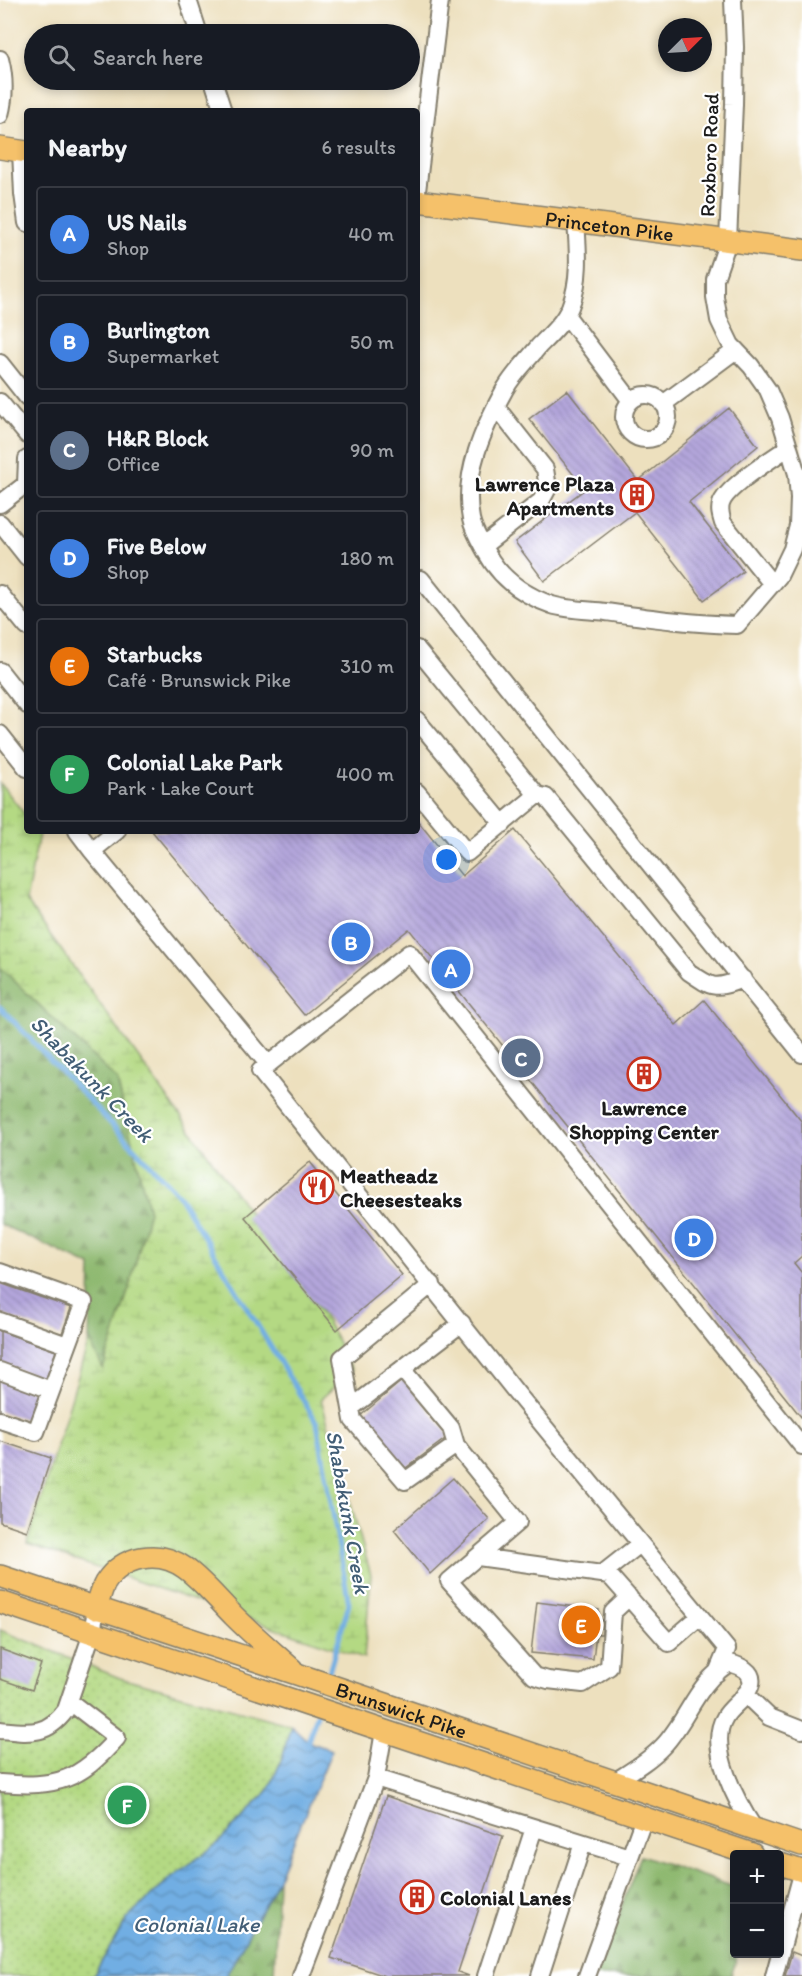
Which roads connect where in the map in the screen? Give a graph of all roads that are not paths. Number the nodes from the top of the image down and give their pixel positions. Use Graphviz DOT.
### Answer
graph roads {
  1 [pos="188,0"];
  2 [pos="440,0"];
  3 [pos="733,0"];
  4 [pos="196,24"];
  5 [pos="0,59"];
  6 [pos="216,90"];
  7 [pos="222,108"];
  8 [pos="0,115"];
  9 [pos="16,150"];
  10 [pos="420,166"];
  11 [pos="24,201"];
  12 [pos="420,201"];
  13 [pos="576,221"];
  14 [pos="728,241"];
  15 [pos="802,250"];
  16 [pos="566,315"];
  17 [pos="736,350"];
  18 [pos="0,363"];
  19 [pos="24,393"];
  20 [pos="631,401"];
  21 [pos="0,402"];
  22 [pos="663,404"];
  23 [pos="496,407"];
  24 [pos="24,431"];
  25 [pos="789,447"];
  26 [pos="24,486"];
  27 [pos="0,504"];
  28 [pos="0,523"];
  29 [pos="483,546"];
  30 [pos="24,553"];
  31 [pos="420,580"];
  32 [pos="772,584"];
  33 [pos="0,594"];
  34 [pos="24,623"];
  35 [pos="420,653"];
  36 [pos="0,671"];
  37 [pos="24,701"];
  38 [pos="420,724"];
  39 [pos="0,734"];
  40 [pos="24,764"];
  41 [pos="537,795"];
  42 [pos="420,796"];
  43 [pos="502,824"];
  44 [pos="79,834"];
  45 [pos="113,834"];
  46 [pos="93,851"];
  47 [pos="742,979"];
  48 [pos="802,1054"];
  49 [pos="268,1064"];
  50 [pos="0,1272"];
  51 [pos="432,1284"];
  52 [pos="0,1321"];
  53 [pos="462,1323"];
  54 [pos="67,1345"];
  55 [pos="402,1369"];
  56 [pos="0,1371"];
  57 [pos="51,1390"];
  58 [pos="351,1408"];
  59 [pos="0,1420"];
  60 [pos="456,1445"];
  61 [pos="802,1446"];
  62 [pos="640,1544"];
  63 [pos="478,1557"];
  64 [pos="602,1574"];
  65 [pos="0,1576"];
  66 [pos="629,1597"];
  67 [pos="0,1602"];
  68 [pos="96,1609"];
  69 [pos="699,1617"];
  70 [pos="92,1633"];
  71 [pos="717,1673"];
  72 [pos="304,1676"];
  73 [pos="744,1694"];
  74 [pos="69,1701"];
  75 [pos="0,1730"];
  76 [pos="802,1730"];
  77 [pos="384,1731"];
  78 [pos="376,1778"];
  79 [pos="0,1782"];
  80 [pos="614,1782"];
  81 [pos="644,1818"];
  82 [pos="534,1828"];
  83 [pos="755,1830"];
  84 [pos="583,1843"];
  85 [pos="802,1845"];
  86 [pos="740,1850"];
  87 [pos="629,1857"];
  88 [pos="784,1866"];
  89 [pos="802,1873"];
  90 [pos="301,1976"];
  91 [pos="486,1976"];
  92 [pos="540,1976"];
  93 [pos="587,1976"];
  94 [pos="774,1976"];
  1 -- 4 [label="street"];
  2 -- 10 [label="street"];
  3 -- 14 [label="street, Roxboro Road"];
  5 -- 8 [label="street"];
  6 -- 7 [label="street"];
  9 -- 11 [label="street"];
  12 -- 13 [label="main road, Princeton Pike"];
  13 -- 14 [label="main road, Princeton Pike"];
  13 -- 16 [label="street"];
  14 -- 15 [label="main road, Princeton Pike"];
  14 -- 17 [label="street, Roxboro Road"];
  16 -- 20 [label="street"];
  16 -- 23 [label="street"];
  17 -- 22 [label="street"];
  17 -- 25 [label="street, Roxboro Road"];
  18 -- 19 [label="street"];
  20 -- 22 [label="street"];
  20 -- 22 [label="street"];
  21 -- 24 [label="street"];
  23 -- 29 [label="street"];
  23 -- 29 [label="street"];
  25 -- 32 [label="street, Roxboro Road"];
  25 -- 32 [label="street"];
  26 -- 27 [label="street"];
  28 -- 30 [label="street"];
  29 -- 32 [label="street, Roxboro Road"];
  31 -- 47 [label="street"];
  33 -- 34 [label="street"];
  35 -- 41 [label="street"];
  36 -- 37 [label="street"];
  38 -- 43 [label="street"];
  39 -- 40 [label="street"];
  41 -- 43 [label="street"];
  41 -- 47 [label="street"];
  42 -- 43 [label="street"];
  44 -- 46 [label="street"];
  45 -- 46 [label="street"];
  46 -- 49 [label="street"];
  47 -- 48 [label="street"];
  49 -- 51 [label="street"];
  49 -- 61 [label="street"];
  50 -- 54 [label="street"];
  51 -- 53 [label="street"];
  51 -- 58 [label="street"];
  52 -- 54 [label="street"];
  53 -- 55 [label="street"];
  53 -- 62 [label="street"];
  54 -- 57 [label="street"];
  55 -- 58 [label="street"];
  55 -- 60 [label="street"];
  56 -- 57 [label="street"];
  57 -- 59 [label="street"];
  58 -- 60 [label="street"];
  60 -- 63 [label="street"];
  62 -- 64 [label="street"];
  62 -- 69 [label="street"];
  63 -- 64 [label="street"];
  63 -- 66 [label="street"];
  64 -- 66 [label="street"];
  65 -- 68 [label="main road, Brunswick Pike"];
  66 -- 69 [label="street"];
  67 -- 70 [label="main road, Brunswick Pike"];
  68 -- 70 [label="street"];
  68 -- 72 [label="main road, Brunswick Pike"];
  68 -- 72 [label="main road"];
  69 -- 71 [label="street"];
  70 -- 74 [label="street"];
  70 -- 77 [label="main road, Brunswick Pike"];
  71 -- 73 [label="street"];
  71 -- 80 [label="street"];
  72 -- 80 [label="main road, Brunswick Pike"];
  73 -- 76 [label="street"];
  73 -- 83 [label="street"];
  74 -- 75 [label="street"];
  74 -- 79 [label="street"];
  77 -- 78 [label="street"];
  77 -- 81 [label="main road, Brunswick Pike"];
  78 -- 82 [label="street"];
  78 -- 90 [label="street"];
  80 -- 83 [label="main road, Brunswick Pike"];
  81 -- 86 [label="main road, Brunswick Pike"];
  81 -- 87 [label="street"];
  82 -- 84 [label="street"];
  82 -- 91 [label="street"];
  83 -- 85 [label="main road, Brunswick Pike"];
  84 -- 87 [label="street"];
  84 -- 92 [label="street"];
  87 -- 93 [label="street"];
  88 -- 89 [label="main road"];
  89 -- 94 [label="street"];
}
